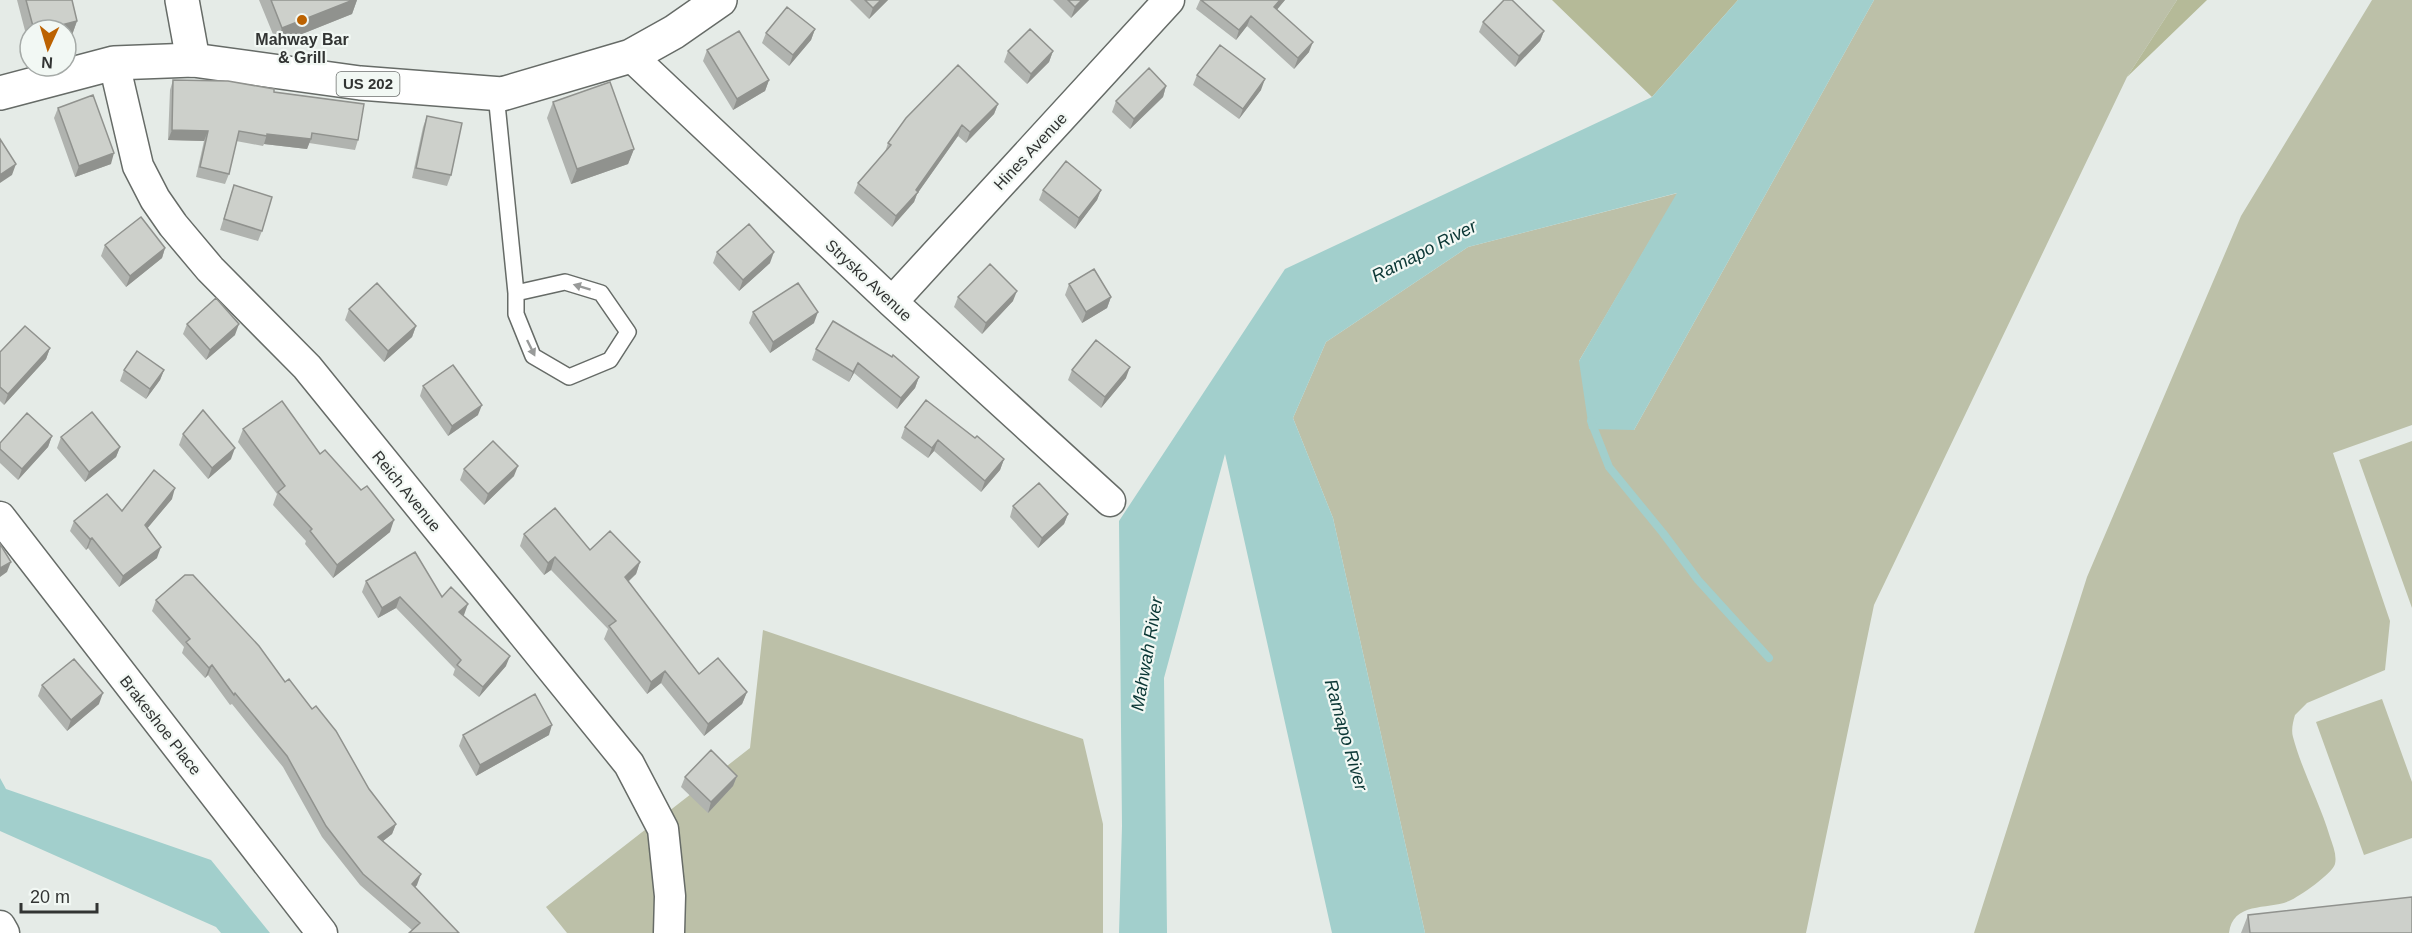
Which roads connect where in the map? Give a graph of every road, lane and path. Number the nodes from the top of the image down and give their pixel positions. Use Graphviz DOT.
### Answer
graph roads {
  1 [pos="182,0"];
  2 [pos="720,0"];
  3 [pos="1169,0"];
  4 [pos="631,56"];
  5 [pos="193,60"];
  6 [pos="114,63"];
  7 [pos="0,93"];
  8 [pos="496,94"];
  9 [pos="516,293"];
  10 [pos="892,302"];
  11 [pos="1110,501"];
  12 [pos="0,517"];
  13 [pos="0,926"];
  14 [pos="4,933"];
  15 [pos="322,933"];
  16 [pos="669,933"];
  1 -- 5 [label="main road"];
  2 -- 4 [label="main road, US 202"];
  3 -- 10 [label="street, Hines Avenue"];
  4 -- 8 [label="main road, US 202"];
  4 -- 10 [label="street, Strysko Avenue"];
  5 -- 6 [label="main road, US 202"];
  5 -- 8 [label="main road, US 202"];
  6 -- 7 [label="main road, US 202"];
  6 -- 16 [label="street, Reich Avenue"];
  8 -- 9 [label="lane"];
  9 -- 9 [label="lane, one-way"];
  10 -- 11 [label="street, Strysko Avenue"];
  12 -- 15 [label="street, Brakeshoe Place"];
  13 -- 14 [label="street"];
}
